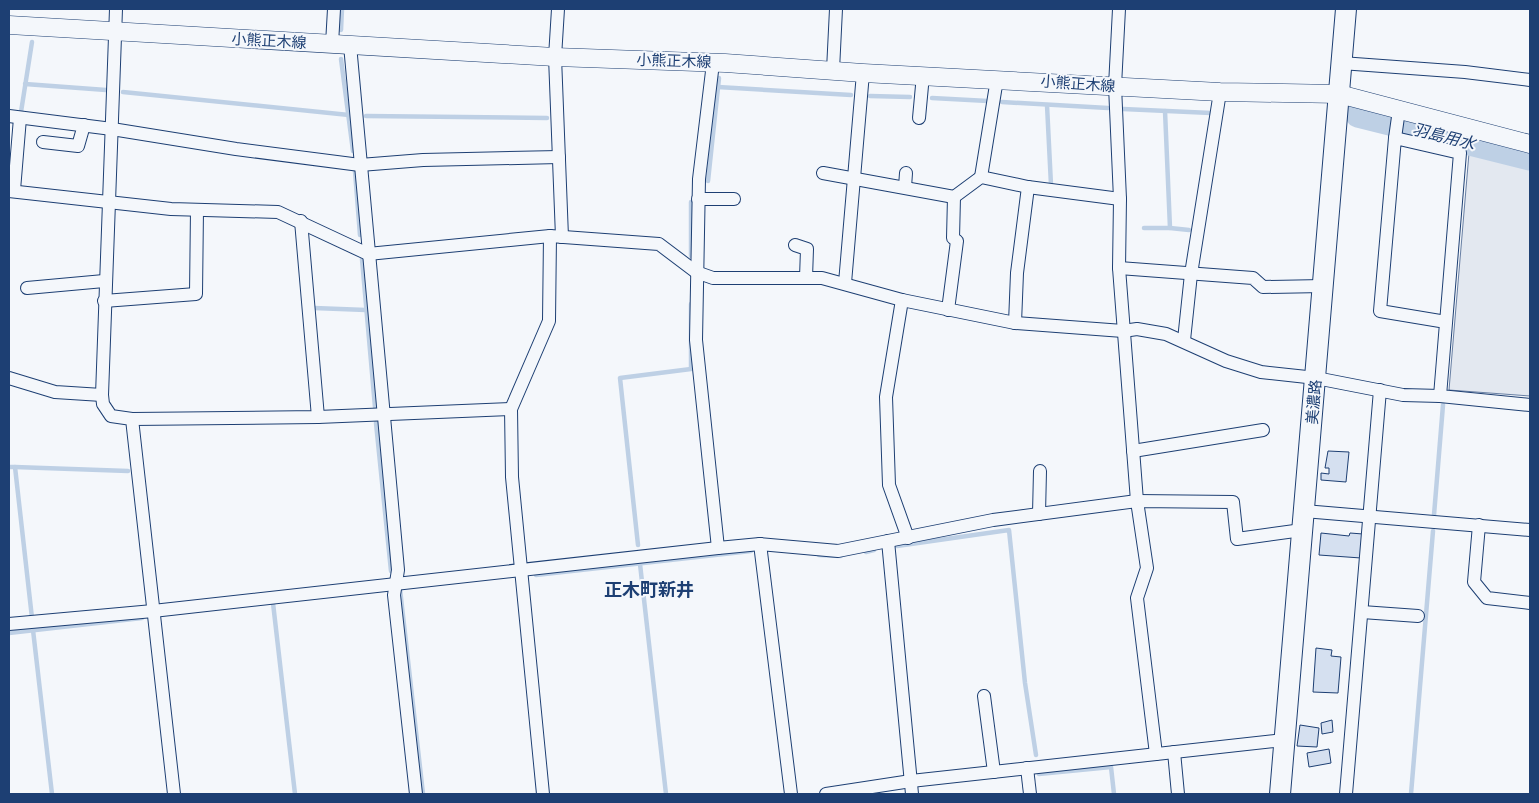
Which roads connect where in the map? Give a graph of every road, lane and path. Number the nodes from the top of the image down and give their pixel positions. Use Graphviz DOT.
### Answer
graph roads {
  1 [pos="116,9"];
  2 [pos="334,9"];
  3 [pos="558,9"];
  4 [pos="836,9"];
  5 [pos="1118,9"];
  6 [pos="1346,9"];
  7 [pos="9,25"];
  8 [pos="115,32"];
  9 [pos="332,44"];
  10 [pos="350,45"];
  11 [pos="555,57"];
  12 [pos="713,62"];
  13 [pos="1341,63"];
  14 [pos="832,70"];
  15 [pos="863,73"];
  16 [pos="923,75"];
  17 [pos="997,79"];
  18 [pos="1530,80"];
  19 [pos="1115,86"];
  20 [pos="1220,92"];
  21 [pos="1339,94"];
  22 [pos="1399,110"];
  23 [pos="15,117"];
  24 [pos="920,118"];
  25 [pos="84,125"];
  26 [pos="112,129"];
  27 [pos="1396,135"];
  28 [pos="43,142"];
  29 [pos="1530,144"];
  30 [pos="559,157"];
  31 [pos="360,165"];
  32 [pos="823,173"];
  33 [pos="906,173"];
  34 [pos="981,177"];
  35 [pos="853,179"];
  36 [pos="905,186"];
  37 [pos="1028,187"];
  38 [pos="11,191"];
  39 [pos="954,197"];
  40 [pos="698,199"];
  41 [pos="734,199"];
  42 [pos="1120,199"];
  43 [pos="108,203"];
  44 [pos="197,210"];
  45 [pos="301,221"];
  46 [pos="556,237"];
  47 [pos="795,245"];
  48 [pos="368,254"];
  49 [pos="1119,268"];
  50 [pos="696,272"];
  51 [pos="1191,274"];
  52 [pos="806,278"];
  53 [pos="104,280"];
  54 [pos="845,283"];
  55 [pos="1323,286"];
  56 [pos="27,288"];
  57 [pos="902,300"];
  58 [pos="104,301"];
  59 [pos="948,310"];
  60 [pos="1446,322"];
  61 [pos="1015,323"];
  62 [pos="1124,331"];
  63 [pos="1184,340"];
  64 [pos="9,378"];
  65 [pos="1316,378"];
  66 [pos="1380,390"];
  67 [pos="102,394"];
  68 [pos="1440,396"];
  69 [pos="1530,405"];
  70 [pos="511,409"];
  71 [pos="383,415"];
  72 [pos="318,417"];
  73 [pos="132,419"];
  74 [pos="1264,430"];
  75 [pos="1133,451"];
  76 [pos="1040,471"];
  77 [pos="1137,501"];
  78 [pos="1304,510"];
  79 [pos="1039,514"];
  80 [pos="1370,516"];
  81 [pos="1479,525"];
  82 [pos="1302,530"];
  83 [pos="1530,530"];
  84 [pos="908,538"];
  85 [pos="888,541"];
  86 [pos="760,544"];
  87 [pos="718,548"];
  88 [pos="520,570"];
  89 [pos="396,583"];
  90 [pos="1530,603"];
  91 [pos="153,611"];
  92 [pos="1362,612"];
  93 [pos="1418,616"];
  94 [pos="9,624"];
  95 [pos="984,696"];
  96 [pos="1284,740"];
  97 [pos="1174,752"];
  98 [pos="1156,754"];
  99 [pos="1027,768"];
  100 [pos="994,772"];
  101 [pos="911,788"];
  102 [pos="174,794"];
  103 [pos="416,794"];
  104 [pos="543,794"];
  105 [pos="791,794"];
  106 [pos="826,794"];
  107 [pos="1030,794"];
  108 [pos="1178,794"];
  109 [pos="1280,794"];
  110 [pos="1346,794"];
  1 -- 8 [label="street"];
  2 -- 9 [label="street"];
  3 -- 11 [label="street"];
  4 -- 14 [label="street"];
  5 -- 19 [label="street"];
  6 -- 13 [label="main road, 美濃路"];
  7 -- 8 [label="main road, 小熊正木線"];
  8 -- 9 [label="main road, 小熊正木線"];
  8 -- 26 [label="street"];
  9 -- 10 [label="main road, 小熊正木線"];
  10 -- 11 [label="main road, 小熊正木線"];
  10 -- 31 [label="street"];
  11 -- 12 [label="main road, 小熊正木線"];
  11 -- 30 [label="street"];
  12 -- 14 [label="main road, 小熊正木線"];
  12 -- 40 [label="street"];
  13 -- 18 [label="street"];
  13 -- 21 [label="main road, 美濃路"];
  14 -- 15 [label="main road, 小熊正木線"];
  15 -- 16 [label="main road, 小熊正木線"];
  15 -- 35 [label="street"];
  16 -- 17 [label="main road, 小熊正木線"];
  16 -- 24 [label="street"];
  17 -- 19 [label="main road, 小熊正木線"];
  17 -- 34 [label="street"];
  19 -- 20 [label="main road, 小熊正木線"];
  19 -- 42 [label="street"];
  20 -- 21 [label="main road, 小熊正木線"];
  20 -- 51 [label="street"];
  21 -- 22 [label="main road, 小熊正木線"];
  21 -- 55 [label="main road, 美濃路"];
  22 -- 27 [label="street"];
  22 -- 29 [label="main road, 小熊正木線"];
  23 -- 25 [label="street"];
  23 -- 38 [label="street"];
  25 -- 26 [label="street"];
  25 -- 28 [label="street"];
  26 -- 31 [label="street"];
  26 -- 43 [label="street"];
  27 -- 60 [label="street"];
  27 -- 60 [label="street"];
  30 -- 31 [label="street"];
  30 -- 46 [label="street"];
  31 -- 48 [label="street"];
  32 -- 35 [label="street"];
  33 -- 36 [label="street"];
  34 -- 37 [label="street"];
  34 -- 39 [label="street"];
  35 -- 36 [label="street"];
  35 -- 54 [label="street"];
  36 -- 39 [label="street"];
  37 -- 42 [label="street"];
  37 -- 61 [label="street"];
  38 -- 43 [label="street"];
  39 -- 59 [label="street"];
  40 -- 41 [label="street"];
  40 -- 50 [label="street"];
  42 -- 49 [label="street"];
  43 -- 44 [label="street"];
  43 -- 53 [label="street"];
  44 -- 45 [label="street"];
  44 -- 58 [label="street"];
  45 -- 48 [label="street"];
  45 -- 72 [label="street"];
  46 -- 48 [label="street"];
  46 -- 50 [label="street"];
  46 -- 70 [label="street"];
  47 -- 52 [label="street"];
  48 -- 71 [label="street"];
  49 -- 51 [label="street"];
  49 -- 62 [label="street"];
  50 -- 52 [label="street"];
  50 -- 87 [label="street"];
  51 -- 55 [label="street"];
  51 -- 63 [label="street"];
  52 -- 54 [label="street"];
  53 -- 56 [label="street"];
  53 -- 58 [label="street"];
  54 -- 57 [label="street"];
  55 -- 65 [label="main road, 美濃路"];
  57 -- 59 [label="street"];
  57 -- 84 [label="street"];
  58 -- 67 [label="street"];
  59 -- 61 [label="street"];
  60 -- 68 [label="street"];
  61 -- 62 [label="street"];
  62 -- 63 [label="street"];
  62 -- 75 [label="street"];
  63 -- 65 [label="street"];
  64 -- 67 [label="street"];
  65 -- 66 [label="street"];
  65 -- 78 [label="main road, 美濃路"];
  66 -- 68 [label="street"];
  66 -- 80 [label="street"];
  67 -- 73 [label="street"];
  68 -- 69 [label="street"];
  70 -- 71 [label="street"];
  70 -- 88 [label="street"];
  71 -- 72 [label="street"];
  71 -- 89 [label="street"];
  72 -- 73 [label="street"];
  73 -- 91 [label="street"];
  74 -- 75 [label="street"];
  75 -- 77 [label="street"];
  76 -- 79 [label="street"];
  77 -- 79 [label="street"];
  77 -- 82 [label="street"];
  77 -- 98 [label="street"];
  78 -- 80 [label="street"];
  78 -- 82 [label="main road, 美濃路"];
  79 -- 84 [label="street"];
  80 -- 81 [label="street"];
  80 -- 92 [label="street"];
  81 -- 83 [label="street"];
  81 -- 90 [label="street"];
  82 -- 96 [label="main road, 美濃路"];
  84 -- 85 [label="street"];
  85 -- 86 [label="street"];
  85 -- 101 [label="street"];
  86 -- 87 [label="street"];
  86 -- 105 [label="street"];
  87 -- 88 [label="street"];
  88 -- 89 [label="street"];
  88 -- 104 [label="street"];
  89 -- 91 [label="street"];
  89 -- 103 [label="street"];
  91 -- 94 [label="street"];
  91 -- 102 [label="street"];
  92 -- 93 [label="street"];
  92 -- 110 [label="street"];
  95 -- 100 [label="street"];
  96 -- 97 [label="street"];
  96 -- 109 [label="main road, 美濃路"];
  97 -- 98 [label="street"];
  97 -- 108 [label="street"];
  98 -- 99 [label="street"];
  99 -- 100 [label="street"];
  99 -- 107 [label="street"];
  100 -- 101 [label="street"];
  101 -- 106 [label="street"];
}
